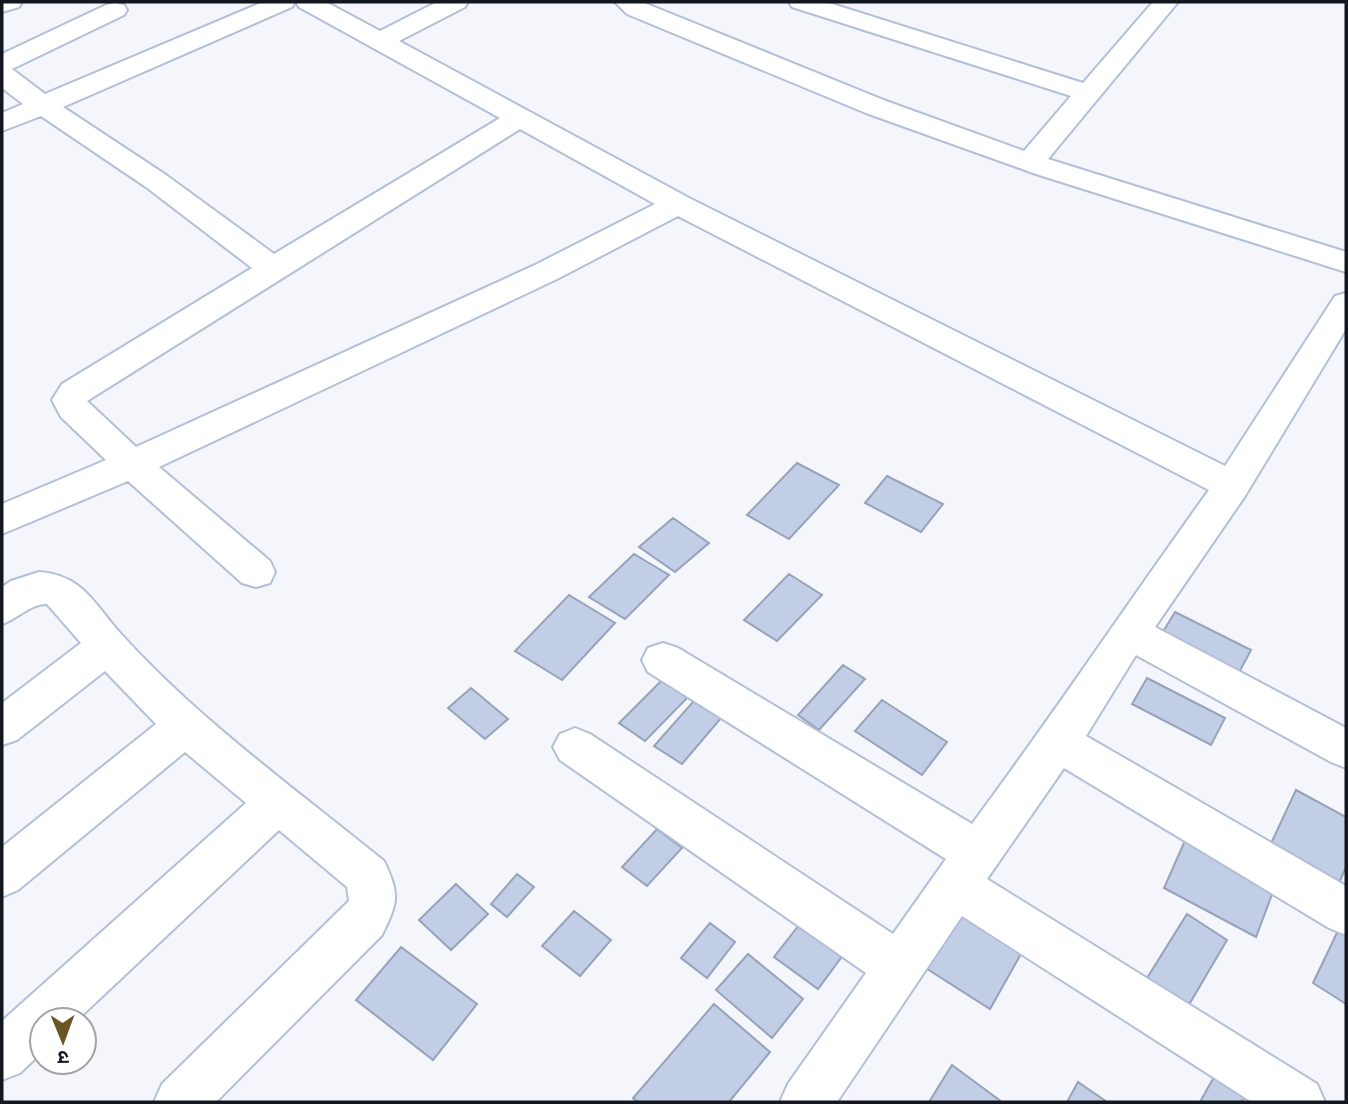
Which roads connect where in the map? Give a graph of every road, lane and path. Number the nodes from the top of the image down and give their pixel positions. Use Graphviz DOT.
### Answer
graph roads {
  1 [pos="10,2"];
  2 [pos="283,2"];
  3 [pos="308,2"];
  4 [pos="456,2"];
  5 [pos="627,2"];
  6 [pos="801,2"];
  7 [pos="1166,2"];
  8 [pos="2,5"];
  9 [pos="115,10"];
  10 [pos="380,41"];
  11 [pos="2,64"];
  12 [pos="2,75"];
  13 [pos="1088,93"];
  14 [pos="42,105"];
  15 [pos="519,118"];
  16 [pos="2,123"];
  17 [pos="1030,162"];
  18 [pos="678,204"];
  19 [pos="1346,262"];
  20 [pos="274,269"];
  21 [pos="1340,326"];
  22 [pos="132,464"];
  23 [pos="1232,486"];
  24 [pos="4,515"];
  25 [pos="256,572"];
  26 [pos="2,608"];
  27 [pos="1129,632"];
  28 [pos="107,646"];
  29 [pos="663,660"];
  30 [pos="185,726"];
  31 [pos="2,727"];
  32 [pos="1058,742"];
  33 [pos="575,747"];
  34 [pos="1346,749"];
  35 [pos="277,803"];
  36 [pos="967,869"];
  37 [pos="2,875"];
  38 [pos="1346,912"];
  39 [pos="899,967"];
  40 [pos="2,1055"];
  41 [pos="180,1102"];
  42 [pos="806,1102"];
  43 [pos="1299,1102"];
  1 -- 8 [label="street"];
  2 -- 14 [label="street"];
  3 -- 10 [label="street"];
  4 -- 10 [label="street"];
  5 -- 17 [label="street"];
  6 -- 13 [label="street"];
  7 -- 13 [label="street"];
  9 -- 11 [label="street"];
  10 -- 15 [label="street"];
  12 -- 14 [label="street"];
  13 -- 17 [label="street"];
  14 -- 16 [label="street"];
  14 -- 20 [label="street"];
  15 -- 18 [label="street"];
  15 -- 20 [label="street"];
  17 -- 19 [label="street"];
  18 -- 22 [label="street"];
  18 -- 23 [label="street"];
  20 -- 22 [label="street"];
  21 -- 23 [label="street"];
  22 -- 24 [label="street"];
  22 -- 25 [label="street"];
  23 -- 27 [label="street"];
  26 -- 28 [label="street"];
  27 -- 32 [label="street"];
  27 -- 34 [label="street"];
  28 -- 30 [label="street"];
  28 -- 31 [label="street"];
  29 -- 36 [label="street"];
  30 -- 35 [label="street"];
  30 -- 37 [label="street"];
  32 -- 36 [label="street"];
  32 -- 38 [label="street"];
  33 -- 39 [label="street"];
  35 -- 40 [label="street"];
  35 -- 41 [label="street"];
  36 -- 39 [label="street"];
  36 -- 43 [label="street"];
  39 -- 42 [label="street"];
}
